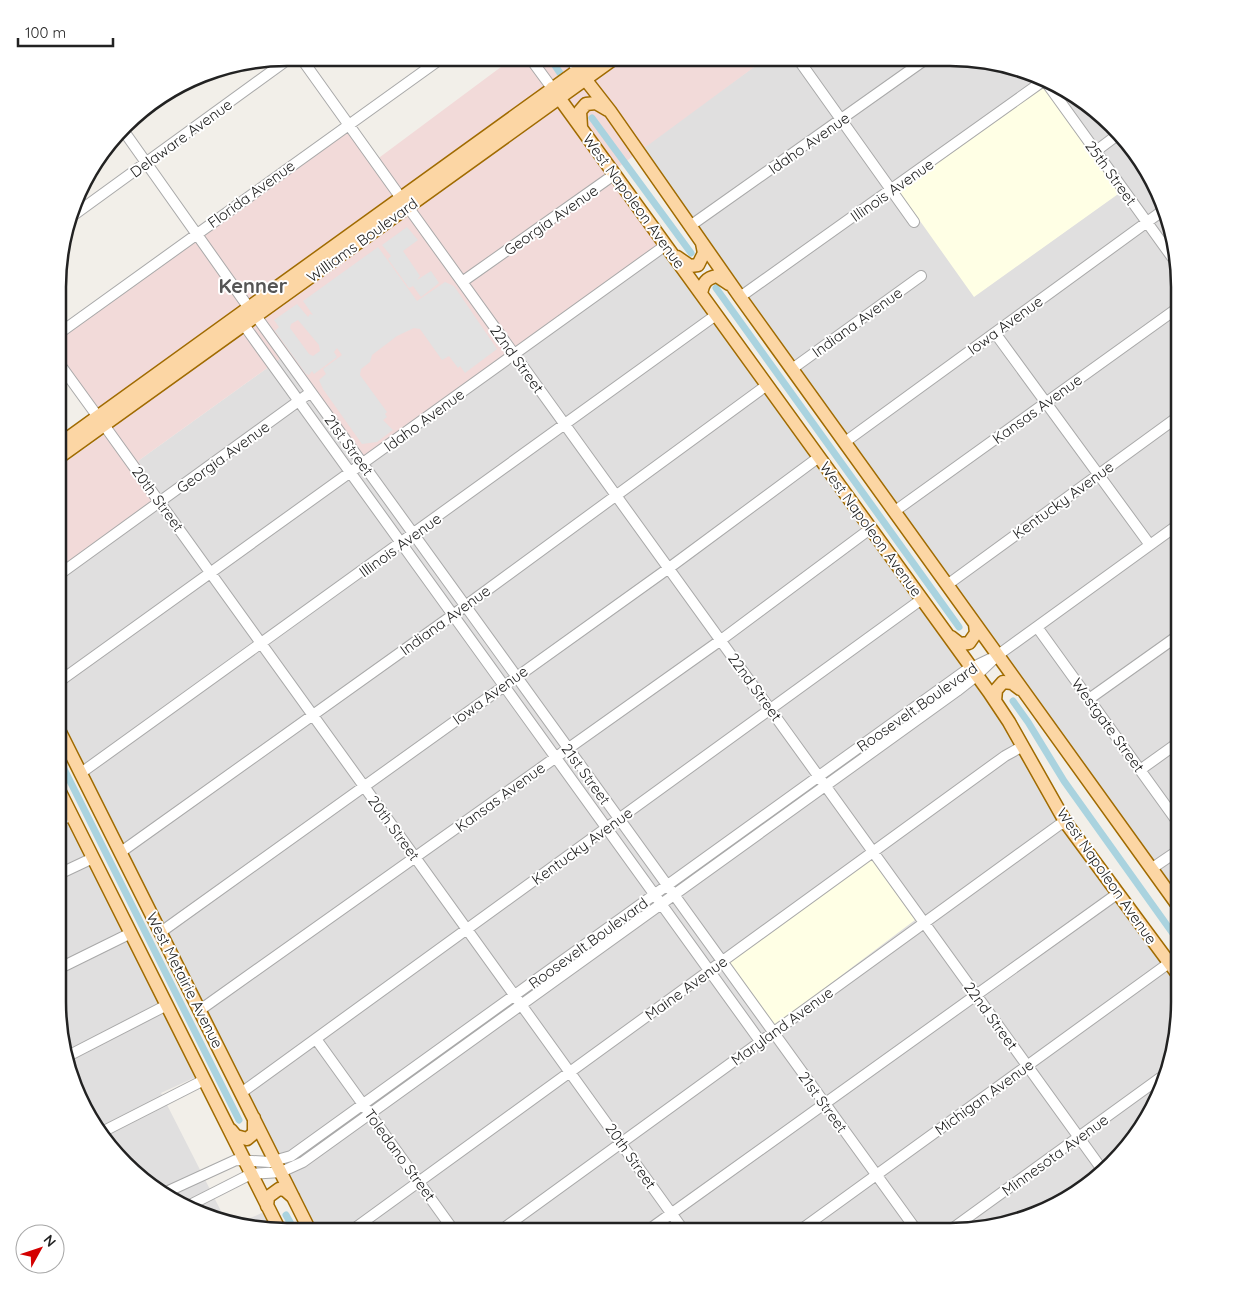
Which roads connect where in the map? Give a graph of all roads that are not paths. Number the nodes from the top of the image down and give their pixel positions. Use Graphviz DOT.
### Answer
graph roads {
  1 [pos="306,66"];
  2 [pos="431,66"];
  3 [pos="536,66"];
  4 [pos="575,66"];
  5 [pos="589,66"];
  6 [pos="599,66"];
  7 [pos="803,66"];
  8 [pos="916,66"];
  9 [pos="278,67"];
  10 [pos="582,75"];
  11 [pos="1039,85"];
  12 [pos="1051,91"];
  13 [pos="556,93"];
  14 [pos="610,111"];
  15 [pos="842,120"];
  16 [pos="348,124"];
  17 [pos="581,128"];
  18 [pos="127,136"];
  19 [pos="1113,138"];
  20 [pos="1096,151"];
  21 [pos="146,163"];
  22 [pos="615,174"];
  23 [pos="892,190"];
  24 [pos="404,202"];
  25 [pos="80,210"];
  26 [pos="1159,215"];
  27 [pos="914,222"];
  28 [pos="1147,222"];
  29 [pos="690,226"];
  30 [pos="197,233"];
  31 [pos="702,243"];
  32 [pos="669,250"];
  33 [pos="1168,252"];
  34 [pos="921,276"];
  35 [pos="462,282"];
  36 [pos="736,292"];
  37 [pos="701,294"];
  38 [pos="268,295"];
  39 [pos="253,312"];
  40 [pos="1171,313"];
  41 [pos="716,315"];
  42 [pos="244,325"];
  43 [pos="66,328"];
  44 [pos="995,333"];
  45 [pos="514,355"];
  46 [pos="792,369"];
  47 [pos="66,373"];
  48 [pos="767,385"];
  49 [pos="311,392"];
  50 [pos="299,401"];
  51 [pos="1046,403"];
  52 [pos="101,421"];
  53 [pos="1171,422"];
  54 [pos="565,425"];
  55 [pos="66,440"];
  56 [pos="845,442"];
  57 [pos="66,452"];
  58 [pos="819,457"];
  59 [pos="363,465"];
  60 [pos="351,473"];
  61 [pos="1097,475"];
  62 [pos="616,496"];
  63 [pos="161,502"];
  64 [pos="895,511"];
  65 [pos="870,529"];
  66 [pos="1171,530"];
  67 [pos="414,535"];
  68 [pos="402,544"];
  69 [pos="1150,545"];
  70 [pos="669,568"];
  71 [pos="66,570"];
  72 [pos="211,573"];
  73 [pos="947,585"];
  74 [pos="922,599"];
  75 [pos="464,606"];
  76 [pos="453,615"];
  77 [pos="975,624"];
  78 [pos="1037,627"];
  79 [pos="945,632"];
  80 [pos="721,640"];
  81 [pos="1171,641"];
  82 [pos="262,644"];
  83 [pos="998,655"];
  84 [pos="974,672"];
  85 [pos="516,676"];
  86 [pos="66,677"];
  87 [pos="504,686"];
  88 [pos="1026,694"];
  89 [pos="1089,698"];
  90 [pos="995,701"];
  91 [pos="771,710"];
  92 [pos="313,715"];
  93 [pos="66,743"];
  94 [pos="1023,746"];
  95 [pos="567,748"];
  96 [pos="1171,748"];
  97 [pos="556,757"];
  98 [pos="1140,770"];
  99 [pos="81,773"];
  100 [pos="819,776"];
  101 [pos="364,785"];
  102 [pos="825,786"];
  103 [pos="66,803"];
  104 [pos="1171,813"];
  105 [pos="72,815"];
  106 [pos="66,818"];
  107 [pos="619,820"];
  108 [pos="1066,823"];
  109 [pos="607,828"];
  110 [pos="121,852"];
  111 [pos="873,852"];
  112 [pos="1171,855"];
  113 [pos="415,857"];
  114 [pos="93,858"];
  115 [pos="1151,869"];
  116 [pos="66,871"];
  117 [pos="668,886"];
  118 [pos="655,894"];
  119 [pos="1117,894"];
  120 [pos="674,895"];
  121 [pos="1171,896"];
  122 [pos="662,904"];
  123 [pos="924,923"];
  124 [pos="467,929"];
  125 [pos="161,932"];
  126 [pos="131,933"];
  127 [pos="721,962"];
  128 [pos="66,965"];
  129 [pos="1171,966"];
  130 [pos="710,970"];
  131 [pos="1171,974"];
  132 [pos="975,994"];
  133 [pos="514,995"];
  134 [pos="167,1005"];
  135 [pos="522,1005"];
  136 [pos="200,1010"];
  137 [pos="772,1032"];
  138 [pos="316,1039"];
  139 [pos="760,1041"];
  140 [pos="72,1054"];
  141 [pos="1026,1066"];
  142 [pos="570,1071"];
  143 [pos="204,1080"];
  144 [pos="1156,1081"];
  145 [pos="241,1092"];
  146 [pos="824,1103"];
  147 [pos="363,1104"];
  148 [pos="370,1113"];
  149 [pos="254,1118"];
  150 [pos="227,1126"];
  151 [pos="107,1130"];
  152 [pos="1078,1137"];
  153 [pos="622,1143"];
  154 [pos="244,1160"];
  155 [pos="1099,1165"];
  156 [pos="278,1167"];
  157 [pos="251,1174"];
  158 [pos="876,1175"];
  159 [pos="419,1182"];
  160 [pos="171,1190"];
  161 [pos="293,1197"];
  162 [pos="195,1203"];
  163 [pos="268,1206"];
  164 [pos="671,1213"];
  165 [pos="276,1222"];
  166 [pos="961,1222"];
  167 [pos="306,1223"];
  168 [pos="362,1223"];
  169 [pos="448,1223"];
  170 [pos="511,1223"];
  171 [pos="658,1223"];
  172 [pos="678,1223"];
  173 [pos="810,1223"];
  174 [pos="911,1223"];
  1 -- 16 [label="street, 22nd Street"];
  2 -- 16 [label="street, Florida Avenue"];
  3 -- 13 [label="street"];
  4 -- 10 [label="street"];
  5 -- 10 [label="main road, Williams Boulevard"];
  6 -- 10 [label="main road, Williams Boulevard"];
  7 -- 15 [label="street"];
  8 -- 15 [label="street, Idaho Avenue"];
  9 -- 21 [label="street, Delaware Avenue"];
  10 -- 13 [label="main road, Williams Boulevard"];
  10 -- 14 [label="main road, West Napoleon Avenue"];
  11 -- 23 [label="street, Illinois Avenue"];
  12 -- 20 [label="street, 25th Street"];
  13 -- 17 [label="main road, West Napoleon Avenue"];
  13 -- 24 [label="main road, Williams Boulevard"];
  14 -- 17 [label="main road"];
  14 -- 29 [label="main road, West Napoleon Avenue"];
  15 -- 23 [label="street"];
  15 -- 29 [label="street, Idaho Avenue"];
  16 -- 24 [label="street, 22nd Street"];
  16 -- 30 [label="street, Florida Avenue"];
  17 -- 22 [label="main road, West Napoleon Avenue"];
  18 -- 21 [label="street, 21st Street"];
  19 -- 20 [label="street"];
  20 -- 28 [label="street, 25th Street"];
  21 -- 25 [label="street, Delaware Avenue"];
  21 -- 30 [label="street, 21st Street"];
  22 -- 32 [label="main road, West Napoleon Avenue"];
  22 -- 35 [label="street, Georgia Avenue"];
  23 -- 27 [label="street"];
  23 -- 36 [label="street, Illinois Avenue"];
  24 -- 35 [label="street, 22nd Street"];
  24 -- 38 [label="main road, Williams Boulevard"];
  24 -- 39 [label="main road, Williams Boulevard"];
  26 -- 28 [label="street, Iowa Avenue"];
  28 -- 33 [label="street, 25th Street"];
  28 -- 44 [label="street, Iowa Avenue"];
  29 -- 31 [label="main road, West Napoleon Avenue"];
  30 -- 39 [label="street, 21st Street"];
  30 -- 43 [label="street, Florida Avenue"];
  31 -- 32 [label="main road"];
  31 -- 36 [label="main road, West Napoleon Avenue"];
  32 -- 37 [label="main road, West Napoleon Avenue"];
  32 -- 45 [label="street, Idaho Avenue"];
  34 -- 46 [label="street, Indiana Avenue"];
  35 -- 45 [label="street, 22nd Street"];
  36 -- 37 [label="main road"];
  36 -- 46 [label="main road, West Napoleon Avenue"];
  37 -- 41 [label="main road, West Napoleon Avenue"];
  38 -- 39 [label="main road, Williams Boulevard"];
  38 -- 42 [label="main road"];
  39 -- 42 [label="main road, Williams Boulevard"];
  39 -- 49 [label="street, 21st Street"];
  39 -- 52 [label="main road, Williams Boulevard"];
  40 -- 51 [label="street, Kansas Avenue"];
  41 -- 48 [label="main road, West Napoleon Avenue"];
  41 -- 54 [label="street, Illinois Avenue"];
  42 -- 50 [label="street, 21st Street"];
  42 -- 52 [label="main road, Williams Boulevard"];
  44 -- 51 [label="street"];
  44 -- 56 [label="street, Iowa Avenue"];
  45 -- 54 [label="street, 22nd Street"];
  45 -- 59 [label="street, Idaho Avenue"];
  46 -- 56 [label="main road, West Napoleon Avenue"];
  47 -- 52 [label="street, 20th Street"];
  48 -- 58 [label="main road, West Napoleon Avenue"];
  48 -- 62 [label="street, Indiana Avenue"];
  49 -- 50 [label="street, Georgia Avenue"];
  49 -- 59 [label="street, 21st Street"];
  50 -- 60 [label="street, 21st Street"];
  50 -- 63 [label="street, Georgia Avenue"];
  51 -- 61 [label="street"];
  51 -- 64 [label="street, Kansas Avenue"];
  52 -- 55 [label="main road, Williams Boulevard"];
  52 -- 57 [label="main road"];
  52 -- 63 [label="street, 20th Street"];
  53 -- 61 [label="street, Kentucky Avenue"];
  54 -- 62 [label="street, 22nd Street"];
  54 -- 67 [label="street, Illinois Avenue"];
  56 -- 64 [label="main road, West Napoleon Avenue"];
  58 -- 65 [label="main road, West Napoleon Avenue"];
  58 -- 70 [label="street, Iowa Avenue"];
  59 -- 60 [label="street, Idaho Avenue"];
  59 -- 67 [label="street, 21st Street"];
  60 -- 68 [label="street, 21st Street"];
  60 -- 72 [label="street, Idaho Avenue"];
  61 -- 69 [label="street"];
  61 -- 73 [label="street, Kentucky Avenue"];
  62 -- 70 [label="street, 22nd Street"];
  62 -- 75 [label="street, Indiana Avenue"];
  63 -- 71 [label="street, Georgia Avenue"];
  63 -- 72 [label="street, 20th Street"];
  64 -- 73 [label="main road, West Napoleon Avenue"];
  65 -- 74 [label="main road, West Napoleon Avenue"];
  65 -- 80 [label="street, Kansas Avenue"];
  66 -- 69 [label="street, Roosevelt Boulevard"];
  67 -- 68 [label="street, Illinois Avenue"];
  67 -- 75 [label="street, 21st Street"];
  68 -- 76 [label="street, 21st Street"];
  68 -- 82 [label="street, Illinois Avenue"];
  69 -- 78 [label="street, Roosevelt Boulevard"];
  70 -- 80 [label="street, 22nd Street"];
  70 -- 85 [label="street, Iowa Avenue"];
  72 -- 82 [label="street, 20th Street"];
  72 -- 86 [label="street, Idaho Avenue"];
  73 -- 77 [label="main road, West Napoleon Avenue"];
  74 -- 79 [label="main road, West Napoleon Avenue"];
  74 -- 91 [label="street, Kentucky Avenue"];
  75 -- 76 [label="street, Indiana Avenue"];
  75 -- 85 [label="street, 21st Street"];
  76 -- 87 [label="street, 21st Street"];
  76 -- 92 [label="street, Indiana Avenue"];
  77 -- 79 [label="main road"];
  77 -- 83 [label="main road, West Napoleon Avenue"];
  78 -- 83 [label="street, Roosevelt Boulevard"];
  78 -- 89 [label="street, Westgate Street"];
  79 -- 84 [label="main road, West Napoleon Avenue"];
  80 -- 91 [label="street, 22nd Street"];
  80 -- 95 [label="street, Kansas Avenue"];
  81 -- 89 [label="street"];
  82 -- 92 [label="street, 20th Street"];
  82 -- 99 [label="street, Illinois Avenue"];
  83 -- 84 [label="street, Roosevelt Boulevard"];
  83 -- 88 [label="main road, West Napoleon Avenue"];
  84 -- 90 [label="main road, West Napoleon Avenue"];
  84 -- 100 [label="street, Roosevelt Boulevard"];
  84 -- 102 [label="street, Roosevelt Boulevard"];
  85 -- 87 [label="street, Iowa Avenue"];
  85 -- 95 [label="street, 21st Street"];
  87 -- 97 [label="street, 21st Street"];
  87 -- 101 [label="street, Iowa Avenue"];
  88 -- 90 [label="main road"];
  88 -- 115 [label="main road, West Napoleon Avenue"];
  89 -- 98 [label="street, Westgate Street"];
  90 -- 94 [label="main road, West Napoleon Avenue"];
  91 -- 100 [label="street, 22nd Street"];
  91 -- 107 [label="street, Kentucky Avenue"];
  92 -- 101 [label="street, 20th Street"];
  92 -- 110 [label="street, Indiana Avenue"];
  93 -- 99 [label="main road, West Metairie Avenue"];
  94 -- 108 [label="main road, West Napoleon Avenue"];
  94 -- 111 [label="street, Maine Avenue"];
  95 -- 97 [label="street, Kansas Avenue"];
  95 -- 107 [label="street, 21st Street"];
  96 -- 98 [label="street"];
  97 -- 109 [label="street, 21st Street"];
  97 -- 113 [label="street, Kansas Avenue"];
  98 -- 104 [label="street, Westgate Street"];
  99 -- 110 [label="main road, West Metairie Avenue"];
  100 -- 102 [label="street, 22nd Street"];
  100 -- 117 [label="street, Roosevelt Boulevard"];
  101 -- 113 [label="street, 20th Street"];
  101 -- 125 [label="street, Iowa Avenue"];
  102 -- 111 [label="street, 22nd Street"];
  102 -- 120 [label="street, Roosevelt Boulevard"];
  103 -- 105 [label="main road, West Metairie Avenue"];
  105 -- 106 [label="street"];
  105 -- 114 [label="main road, West Metairie Avenue"];
  107 -- 109 [label="street, Kentucky Avenue"];
  107 -- 117 [label="street, 21st Street"];
  108 -- 119 [label="main road, West Napoleon Avenue"];
  108 -- 123 [label="street, Maryland Avenue"];
  109 -- 118 [label="street, 21st Street"];
  109 -- 124 [label="street, Kentucky Avenue"];
  110 -- 125 [label="main road, West Metairie Avenue"];
  111 -- 123 [label="street, 22nd Street"];
  111 -- 127 [label="street, Maine Avenue"];
  112 -- 115 [label="street"];
  113 -- 124 [label="street, 20th Street"];
  113 -- 136 [label="street, Kansas Avenue"];
  114 -- 116 [label="street"];
  114 -- 126 [label="main road, West Metairie Avenue"];
  115 -- 121 [label="main road, West Napoleon Avenue"];
  117 -- 118 [label="street, Roosevelt Boulevard"];
  117 -- 120 [label="street, 21st Street"];
  118 -- 122 [label="street, 21st Street"];
  118 -- 133 [label="street, Roosevelt Boulevard"];
  119 -- 129 [label="main road, West Napoleon Avenue"];
  119 -- 132 [label="street"];
  120 -- 122 [label="street, Roosevelt Boulevard"];
  120 -- 127 [label="street, 21st Street"];
  122 -- 130 [label="street, 21st Street"];
  122 -- 135 [label="street, Roosevelt Boulevard"];
  123 -- 132 [label="street, 22nd Street"];
  123 -- 137 [label="street, Maryland Avenue"];
  124 -- 133 [label="street, 20th Street"];
  124 -- 138 [label="street, Kentucky Avenue"];
  125 -- 136 [label="main road, West Metairie Avenue"];
  126 -- 128 [label="street"];
  126 -- 134 [label="main road, West Metairie Avenue"];
  127 -- 130 [label="street, Maine Avenue"];
  127 -- 137 [label="street, 21st Street"];
  130 -- 139 [label="street, 21st Street"];
  130 -- 142 [label="street, Maine Avenue"];
  131 -- 141 [label="street, Michigan Avenue"];
  132 -- 141 [label="street, 22nd Street"];
  132 -- 146 [label="street"];
  133 -- 135 [label="street, 20th Street"];
  133 -- 147 [label="street, Roosevelt Boulevard"];
  134 -- 140 [label="street"];
  134 -- 143 [label="main road, West Metairie Avenue"];
  135 -- 142 [label="street, 20th Street"];
  135 -- 148 [label="street, Roosevelt Boulevard"];
  136 -- 145 [label="main road, West Metairie Avenue"];
  137 -- 139 [label="street, Maryland Avenue"];
  137 -- 146 [label="street, 21st Street"];
  138 -- 145 [label="street, Kentucky Avenue"];
  138 -- 147 [label="street, Toledano Street"];
  139 -- 153 [label="street, Maryland Avenue"];
  141 -- 152 [label="street, 22nd Street"];
  141 -- 158 [label="street, Michigan Avenue"];
  142 -- 153 [label="street, 20th Street"];
  142 -- 159 [label="street, Maine Avenue"];
  143 -- 150 [label="main road, West Metairie Avenue"];
  143 -- 151 [label="street"];
  144 -- 152 [label="street, Minnesota Avenue"];
  145 -- 149 [label="main road, West Metairie Avenue"];
  146 -- 158 [label="street, 21st Street"];
  146 -- 164 [label="street"];
  147 -- 148 [label="street, Toledano Street"];
  147 -- 156 [label="street, Roosevelt Boulevard"];
  148 -- 156 [label="street, Roosevelt Boulevard"];
  148 -- 159 [label="street, Toledano Street"];
  149 -- 150 [label="main road"];
  149 -- 156 [label="main road, West Metairie Avenue"];
  150 -- 154 [label="main road, West Metairie Avenue"];
  152 -- 155 [label="street, 22nd Street"];
  152 -- 166 [label="street, Minnesota Avenue"];
  153 -- 164 [label="street, 20th Street"];
  153 -- 170 [label="street, Maryland Avenue"];
  154 -- 156 [label="street, Roosevelt Boulevard"];
  154 -- 157 [label="main road, West Metairie Avenue"];
  154 -- 160 [label="street, Roosevelt Boulevard"];
  156 -- 157 [label="street, Roosevelt Boulevard"];
  156 -- 161 [label="main road, West Metairie Avenue"];
  157 -- 162 [label="street, Roosevelt Boulevard"];
  157 -- 163 [label="main road, West Metairie Avenue"];
  158 -- 173 [label="street, Michigan Avenue"];
  158 -- 174 [label="street, 21st Street"];
  159 -- 168 [label="street, Maine Avenue"];
  159 -- 169 [label="street, Toledano Street"];
  161 -- 163 [label="main road"];
  161 -- 167 [label="main road, West Metairie Avenue"];
  163 -- 165 [label="main road, West Metairie Avenue"];
  164 -- 171 [label="street"];
  164 -- 172 [label="street, 20th Street"];
}
